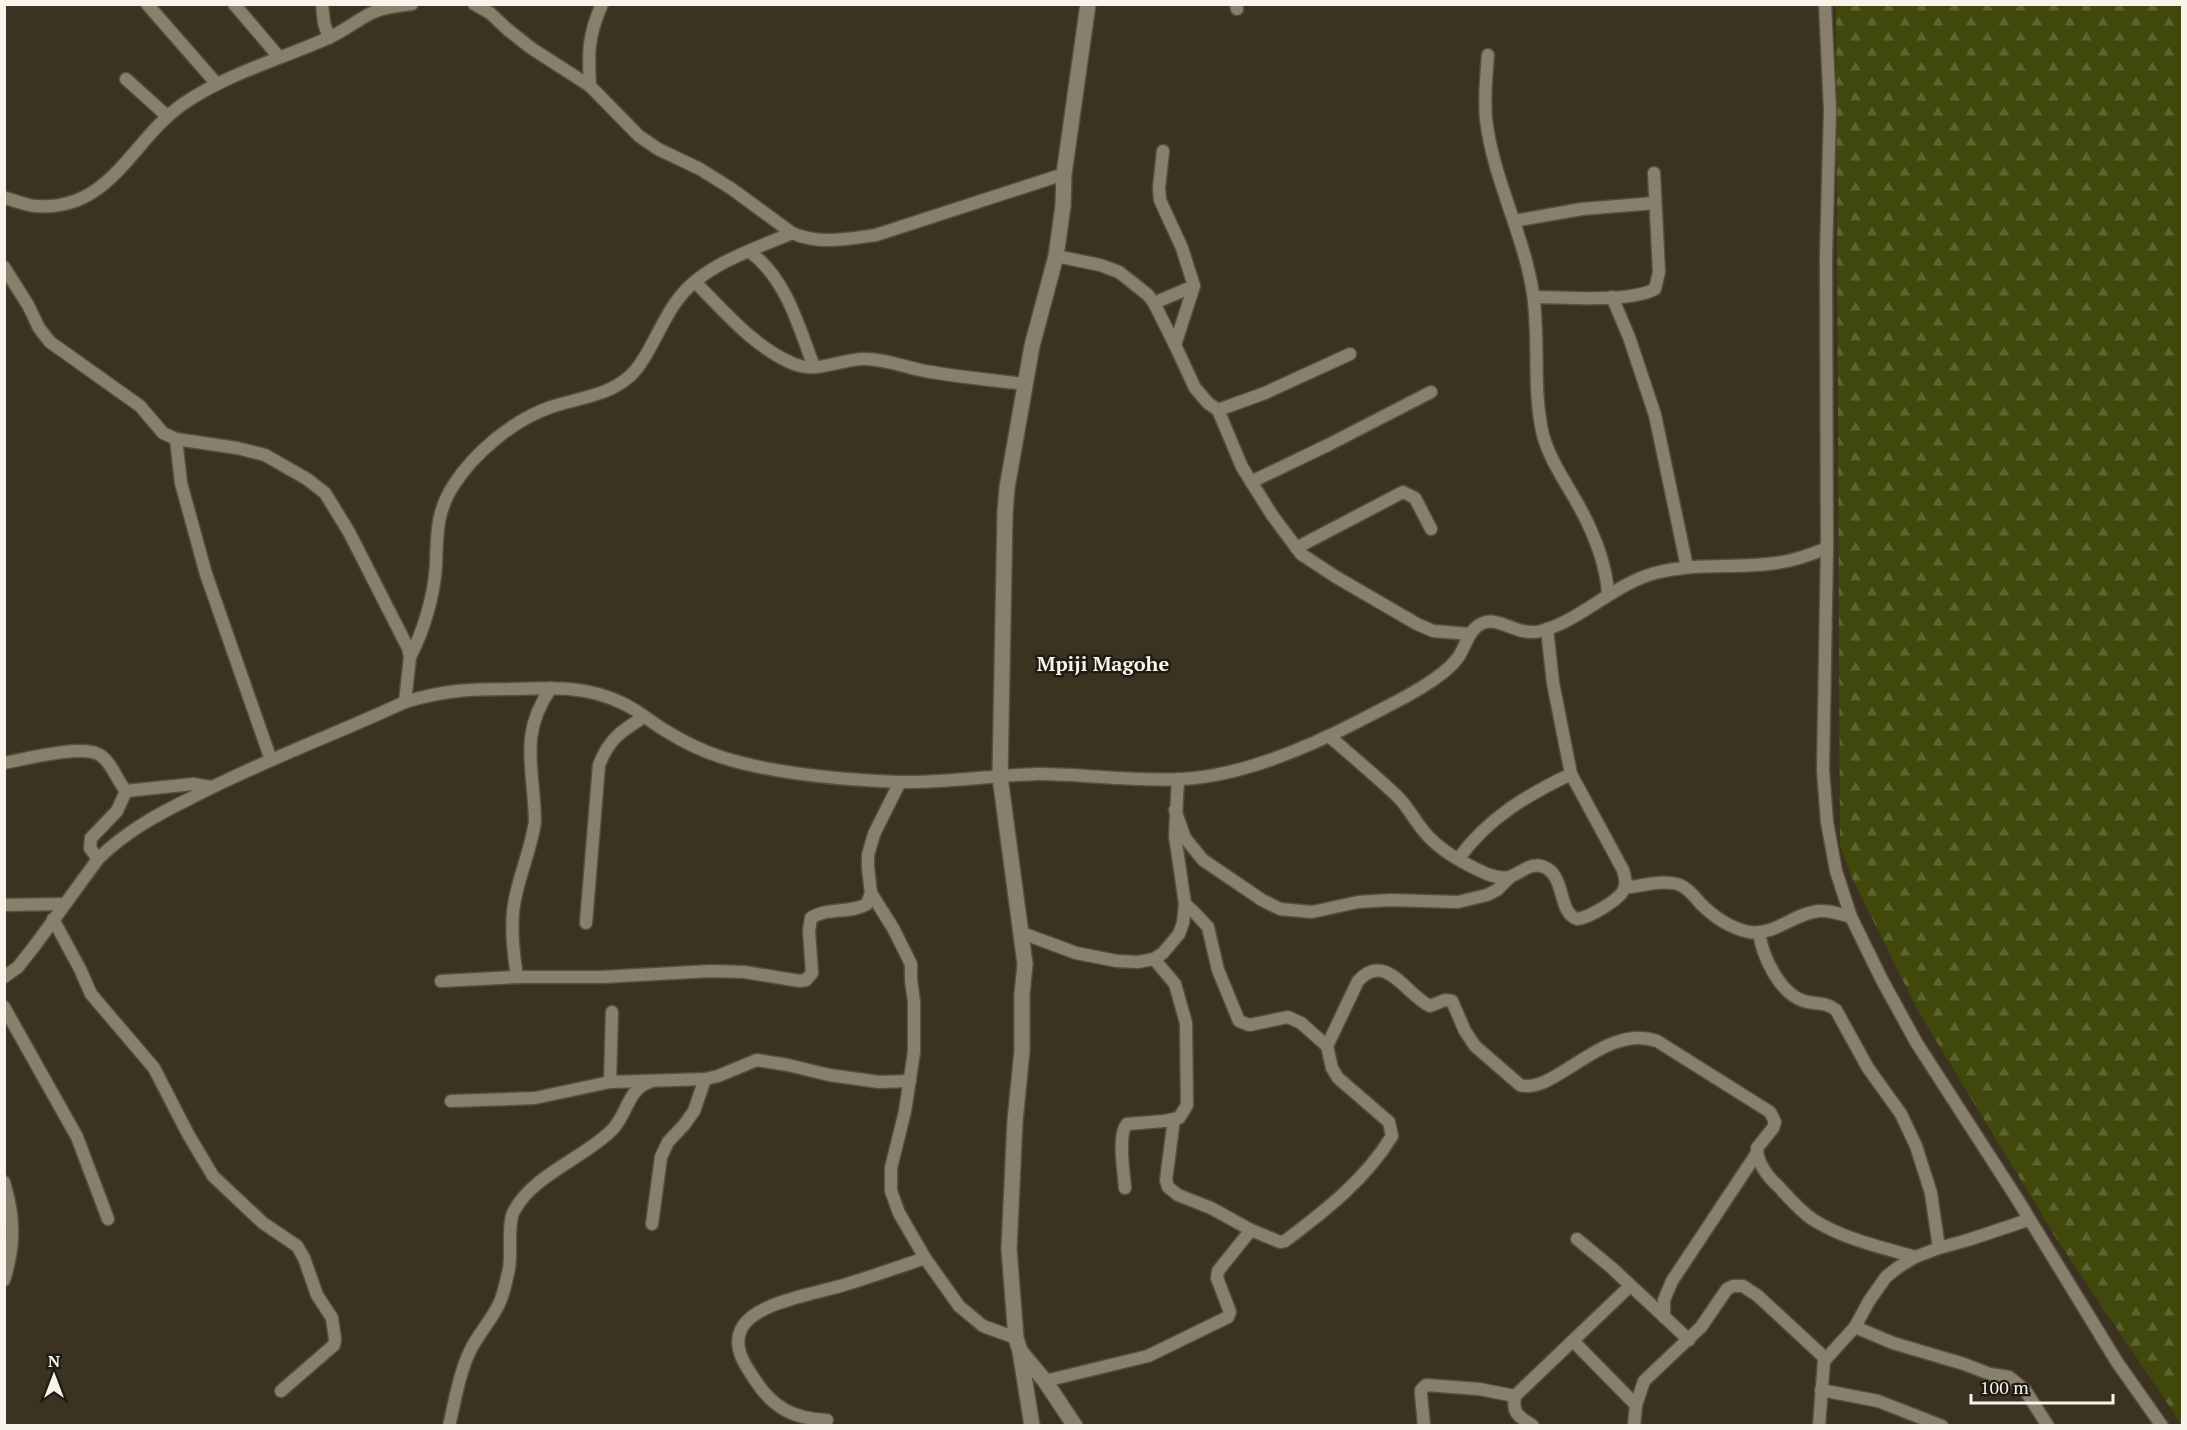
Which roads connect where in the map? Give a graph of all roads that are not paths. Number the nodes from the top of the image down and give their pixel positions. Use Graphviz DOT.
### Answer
graph roads {
  1 [pos="147,4"];
  2 [pos="234,4"];
  3 [pos="322,4"];
  4 [pos="412,4"];
  5 [pos="474,4"];
  6 [pos="602,4"];
  7 [pos="1088,4"];
  8 [pos="1825,4"];
  9 [pos="389,6"];
  10 [pos="492,9"];
  11 [pos="329,38"];
  12 [pos="1488,55"];
  13 [pos="279,57"];
  14 [pos="126,79"];
  15 [pos="216,83"];
  16 [pos="590,86"];
  17 [pos="167,116"];
  18 [pos="1163,151"];
  19 [pos="1654,173"];
  20 [pos="1064,174"];
  21 [pos="4,198"];
  22 [pos="1655,203"];
  23 [pos="1514,221"];
  24 [pos="792,233"];
  25 [pos="750,252"];
  26 [pos="1056,256"];
  27 [pos="4,267"];
  28 [pos="696,283"];
  29 [pos="1194,286"];
  30 [pos="1534,297"];
  31 [pos="1612,297"];
  32 [pos="1154,303"];
  33 [pos="1176,345"];
  34 [pos="1350,354"];
  35 [pos="814,368"];
  36 [pos="1025,384"];
  37 [pos="1431,392"];
  38 [pos="1218,410"];
  39 [pos="176,439"];
  40 [pos="1251,482"];
  41 [pos="1431,529"];
  42 [pos="1296,548"];
  43 [pos="1827,548"];
  44 [pos="1687,567"];
  45 [pos="1608,594"];
  46 [pos="1547,629"];
  47 [pos="1470,634"];
  48 [pos="410,657"];
  49 [pos="551,687"];
  50 [pos="405,702"];
  51 [pos="644,717"];
  52 [pos="1329,736"];
  53 [pos="271,760"];
  54 [pos="4,763"];
  55 [pos="1571,774"];
  56 [pos="1000,777"];
  57 [pos="1178,780"];
  58 [pos="900,782"];
  59 [pos="212,787"];
  60 [pos="126,791"];
  61 [pos="1175,810"];
  62 [pos="1459,858"];
  63 [pos="98,859"];
  64 [pos="1510,877"];
  65 [pos="1625,888"];
  66 [pos="871,893"];
  67 [pos="63,904"];
  68 [pos="1185,904"];
  69 [pos="4,905"];
  70 [pos="1851,916"];
  71 [pos="53,919"];
  72 [pos="586,923"];
  73 [pos="1759,932"];
  74 [pos="1022,933"];
  75 [pos="1154,959"];
  76 [pos="4,977"];
  77 [pos="517,977"];
  78 [pos="441,981"];
  79 [pos="4,1007"];
  80 [pos="612,1012"];
  81 [pos="1327,1046"];
  82 [pos="705,1079"];
  83 [pos="657,1080"];
  84 [pos="910,1081"];
  85 [pos="610,1082"];
  86 [pos="451,1101"];
  87 [pos="1174,1119"];
  88 [pos="1757,1153"];
  89 [pos="4,1182"];
  90 [pos="1125,1188"];
  91 [pos="108,1219"];
  92 [pos="2028,1220"];
  93 [pos="652,1224"];
  94 [pos="1251,1230"];
  95 [pos="1577,1239"];
  96 [pos="1939,1248"];
  97 [pos="1916,1257"];
  98 [pos="925,1258"];
  99 [pos="4,1281"];
  100 [pos="1630,1286"];
  101 [pos="791,1287"];
  102 [pos="787,1300"];
  103 [pos="1664,1317"];
  104 [pos="1856,1327"];
  105 [pos="1689,1340"];
  106 [pos="1573,1341"];
  107 [pos="1018,1345"];
  108 [pos="1826,1359"];
  109 [pos="1045,1381"];
  110 [pos="1821,1390"];
  111 [pos="281,1391"];
  112 [pos="1515,1396"];
  113 [pos="1636,1405"];
  114 [pos="827,1420"];
  115 [pos="449,1425"];
  116 [pos="1032,1425"];
  117 [pos="1075,1425"];
  118 [pos="1424,1425"];
  119 [pos="1533,1425"];
  120 [pos="1634,1425"];
  121 [pos="1819,1425"];
  122 [pos="1942,1425"];
  123 [pos="2048,1425"];
  124 [pos="2162,1425"];
  1 -- 15 [label="street"];
  2 -- 13 [label="street"];
  3 -- 11 [label="street"];
  4 -- 9 [label="street"];
  5 -- 10 [label="street"];
  6 -- 16 [label="street"];
  7 -- 20 [label="street"];
  8 -- 43 [label="street"];
  9 -- 11 [label="street"];
  10 -- 16 [label="street"];
  11 -- 13 [label="street"];
  12 -- 23 [label="street"];
  13 -- 15 [label="street"];
  14 -- 17 [label="street"];
  15 -- 17 [label="street"];
  16 -- 24 [label="street"];
  17 -- 21 [label="street"];
  18 -- 29 [label="street"];
  19 -- 22 [label="street"];
  20 -- 24 [label="street"];
  20 -- 26 [label="street"];
  22 -- 23 [label="street"];
  22 -- 31 [label="street"];
  23 -- 30 [label="street"];
  24 -- 25 [label="street"];
  25 -- 28 [label="street"];
  25 -- 35 [label="street"];
  26 -- 32 [label="street"];
  26 -- 36 [label="street"];
  27 -- 39 [label="street"];
  28 -- 35 [label="street"];
  28 -- 48 [label="street"];
  29 -- 32 [label="street"];
  29 -- 33 [label="street"];
  30 -- 31 [label="street"];
  30 -- 45 [label="street"];
  31 -- 44 [label="street"];
  32 -- 33 [label="street"];
  33 -- 38 [label="street"];
  34 -- 38 [label="street"];
  35 -- 36 [label="street"];
  36 -- 56 [label="street"];
  37 -- 40 [label="street"];
  38 -- 40 [label="street"];
  39 -- 48 [label="street"];
  39 -- 53 [label="street"];
  40 -- 42 [label="street"];
  41 -- 42 [label="street"];
  42 -- 47 [label="street"];
  43 -- 44 [label="street"];
  43 -- 70 [label="street"];
  44 -- 45 [label="street"];
  45 -- 46 [label="street"];
  46 -- 47 [label="street"];
  46 -- 55 [label="street"];
  47 -- 52 [label="street"];
  48 -- 50 [label="street"];
  49 -- 50 [label="street"];
  49 -- 51 [label="street"];
  49 -- 77 [label="street"];
  50 -- 53 [label="street"];
  51 -- 58 [label="street"];
  51 -- 72 [label="street"];
  52 -- 57 [label="street"];
  52 -- 62 [label="street"];
  53 -- 59 [label="street"];
  54 -- 60 [label="street"];
  55 -- 62 [label="street"];
  55 -- 65 [label="street"];
  56 -- 57 [label="street"];
  56 -- 58 [label="street"];
  56 -- 74 [label="street"];
  57 -- 61 [label="street"];
  58 -- 66 [label="street"];
  59 -- 60 [label="street"];
  59 -- 63 [label="street"];
  60 -- 63 [label="street"];
  61 -- 64 [label="street"];
  61 -- 68 [label="street"];
  62 -- 64 [label="street"];
  63 -- 67 [label="street"];
  64 -- 65 [label="street"];
  65 -- 73 [label="street"];
  66 -- 77 [label="street"];
  66 -- 84 [label="street"];
  67 -- 69 [label="street"];
  67 -- 71 [label="street"];
  68 -- 75 [label="street"];
  68 -- 81 [label="street"];
  70 -- 73 [label="street"];
  70 -- 92 [label="street"];
  71 -- 76 [label="street"];
  71 -- 111 [label="street"];
  73 -- 96 [label="street"];
  74 -- 75 [label="street"];
  74 -- 107 [label="street"];
  75 -- 87 [label="street"];
  77 -- 78 [label="street"];
  79 -- 91 [label="street"];
  80 -- 85 [label="street"];
  81 -- 88 [label="street"];
  81 -- 94 [label="street"];
  82 -- 83 [label="street"];
  82 -- 84 [label="street"];
  82 -- 93 [label="street"];
  83 -- 85 [label="street"];
  83 -- 115 [label="street"];
  84 -- 98 [label="street"];
  85 -- 86 [label="street"];
  87 -- 90 [label="street"];
  87 -- 94 [label="street"];
  88 -- 97 [label="street"];
  88 -- 103 [label="street"];
  89 -- 99 [label="street"];
  92 -- 96 [label="street"];
  92 -- 124 [label="street"];
  94 -- 109 [label="street"];
  95 -- 100 [label="street"];
  96 -- 97 [label="street"];
  97 -- 104 [label="street"];
  98 -- 102 [label="street"];
  98 -- 107 [label="street"];
  100 -- 103 [label="street"];
  100 -- 106 [label="street"];
  101 -- 102 [label="street"];
  102 -- 114 [label="street"];
  103 -- 105 [label="street"];
  104 -- 108 [label="street"];
  104 -- 123 [label="street"];
  105 -- 108 [label="street"];
  105 -- 113 [label="street"];
  106 -- 112 [label="street"];
  106 -- 113 [label="street"];
  107 -- 109 [label="street"];
  107 -- 116 [label="street"];
  108 -- 110 [label="street"];
  109 -- 117 [label="street"];
  110 -- 121 [label="street"];
  110 -- 122 [label="street"];
  112 -- 118 [label="street"];
  112 -- 119 [label="street"];
  113 -- 120 [label="street"];
}
